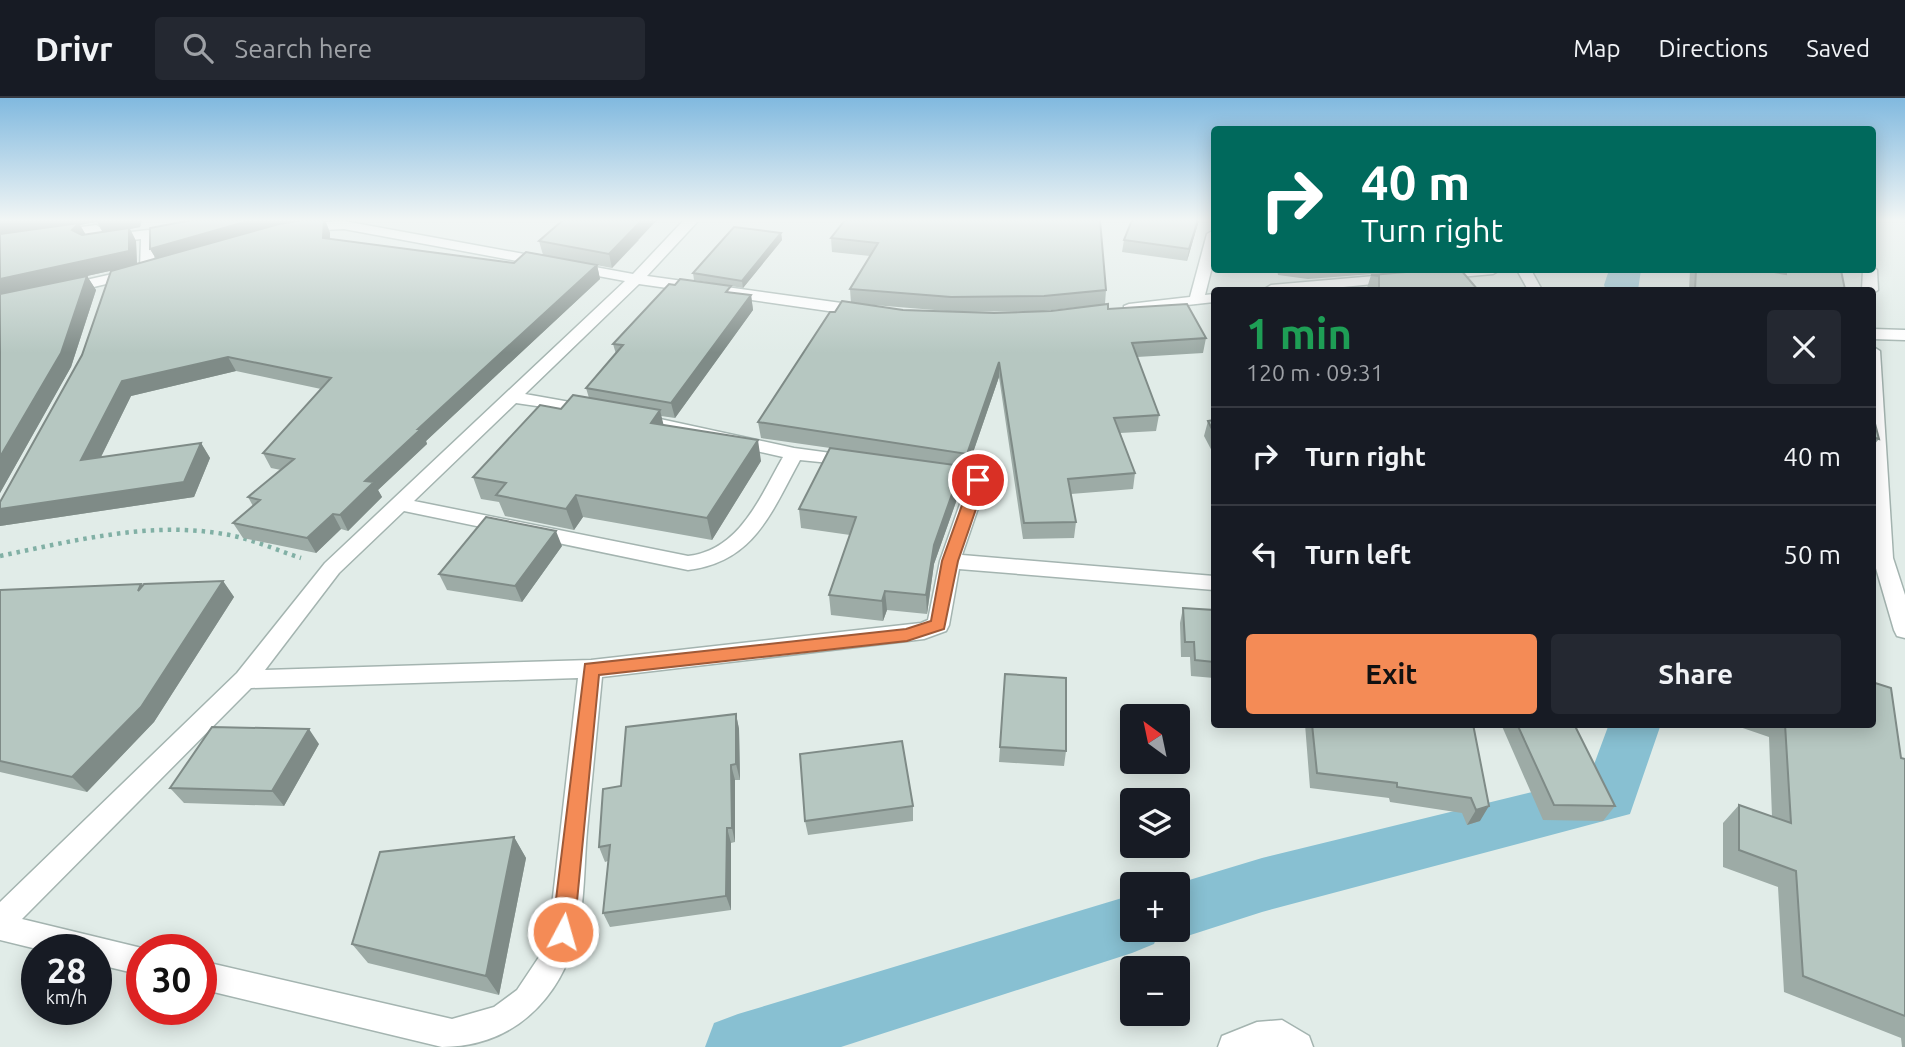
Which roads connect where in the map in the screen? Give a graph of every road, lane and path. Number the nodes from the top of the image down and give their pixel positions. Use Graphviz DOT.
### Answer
graph roads {
  1 [pos="153,264"];
  2 [pos="556,264"];
  3 [pos="650,264"];
  4 [pos="1206,264"];
  5 [pos="1460,273"];
  6 [pos="636,279"];
  7 [pos="110,280"];
  8 [pos="1305,287"];
  9 [pos="55,291"];
  10 [pos="1211,298"];
  11 [pos="1196,301"];
  12 [pos="102,305"];
  13 [pos="1116,310"];
  14 [pos="877,313"];
  15 [pos="1876,334"];
  16 [pos="1905,335"];
  17 [pos="512,397"];
  18 [pos="1876,426"];
  19 [pos="794,454"];
  20 [pos="873,465"];
  21 [pos="913,470"];
  22 [pos="400,504"];
  23 [pos="0,556"];
  24 [pos="1883,558"];
  25 [pos="950,561"];
  26 [pos="332,568"];
  27 [pos="1905,573"];
  28 [pos="1211,583"];
  29 [pos="1905,631"];
  30 [pos="591,669"];
  31 [pos="245,679"];
  32 [pos="0,921"];
  33 [pos="0,927"];
  34 [pos="126,957"];
  35 [pos="217,979"];
  36 [pos="1233,1047"];
  37 [pos="1298,1047"];
  1 -- 7 [label="street"];
  2 -- 6 [label="street"];
  3 -- 6 [label="street"];
  4 -- 11 [label="street"];
  5 -- 8 [label="street"];
  6 -- 14 [label="street"];
  6 -- 17 [label="street"];
  7 -- 9 [label="street"];
  7 -- 12 [label="street"];
  10 -- 11 [label="street"];
  11 -- 13 [label="street"];
  15 -- 16 [label="street"];
  17 -- 19 [label="street"];
  17 -- 22 [label="street"];
  18 -- 24 [label="street"];
  19 -- 20 [label="street"];
  19 -- 22 [label="street"];
  21 -- 25 [label="street"];
  22 -- 26 [label="street"];
  23 -- 26 [label="path"];
  24 -- 27 [label="street"];
  24 -- 29 [label="street"];
  25 -- 28 [label="street"];
  25 -- 30 [label="street"];
  26 -- 31 [label="street"];
  30 -- 31 [label="street"];
  30 -- 35 [label="street"];
  31 -- 32 [label="street"];
  33 -- 34 [label="street"];
  36 -- 37 [label="street"];
}
